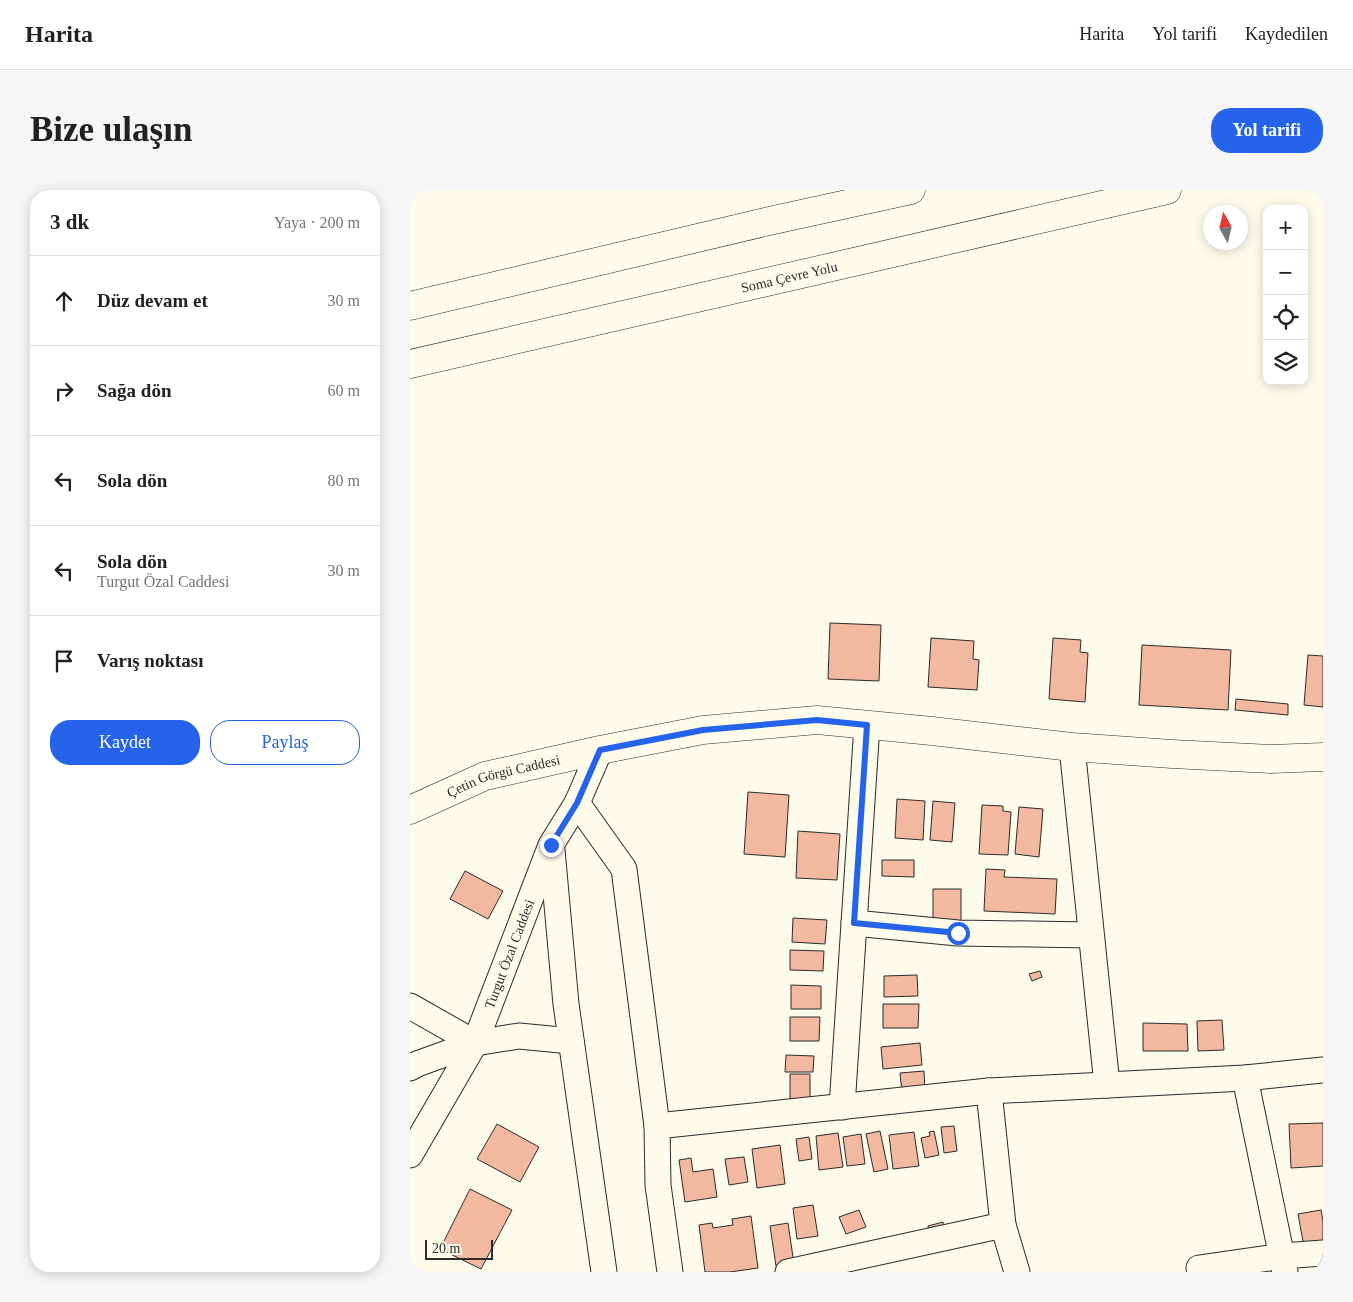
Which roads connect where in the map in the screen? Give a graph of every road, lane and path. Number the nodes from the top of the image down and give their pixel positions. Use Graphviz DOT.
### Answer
graph roads {
  1 [pos="912,190"];
  2 [pos="1168,190"];
  3 [pos="410,306"];
  4 [pos="410,364"];
  5 [pos="867,725"];
  6 [pos="1072,747"];
  7 [pos="600,750"];
  8 [pos="1323,758"];
  9 [pos="577,803"];
  10 [pos="410,810"];
  11 [pos="551,845"];
  12 [pos="854,923"];
  13 [pos="1091,935"];
  14 [pos="410,1006"];
  15 [pos="571,1041"];
  16 [pos="475,1043"];
  17 [pos="410,1068"];
  18 [pos="1323,1070"];
  19 [pos="1245,1078"];
  20 [pos="1107,1085"];
  21 [pos="989,1091"];
  22 [pos="842,1107"];
  23 [pos="657,1126"];
  24 [pos="410,1155"];
  25 [pos="1003,1225"];
  26 [pos="1323,1253"];
  27 [pos="1284,1264"];
  28 [pos="604,1272"];
  29 [pos="670,1272"];
  30 [pos="788,1272"];
  31 [pos="1017,1272"];
  32 [pos="1200,1272"];
  1 -- 3 [label="main road"];
  2 -- 4 [label="main road, Soma Çevre Yolu"];
  5 -- 6 [label="main road, Çetin Görgü Caddesi"];
  5 -- 7 [label="main road, Çetin Görgü Caddesi"];
  5 -- 12 [label="street"];
  6 -- 8 [label="main road, Çetin Görgü Caddesi"];
  6 -- 13 [label="street"];
  7 -- 9 [label="street, Turgut Özal Caddesi"];
  7 -- 10 [label="main road, Çetin Görgü Caddesi"];
  9 -- 11 [label="street, Turgut Özal Caddesi"];
  9 -- 23 [label="street"];
  11 -- 15 [label="street"];
  11 -- 16 [label="street, Turgut Özal Caddesi"];
  12 -- 13 [label="street"];
  12 -- 22 [label="street"];
  13 -- 20 [label="street"];
  14 -- 16 [label="street"];
  15 -- 16 [label="street"];
  15 -- 28 [label="street"];
  16 -- 17 [label="street"];
  16 -- 24 [label="street, Turgut Özal Caddesi"];
  18 -- 19 [label="street"];
  19 -- 20 [label="street"];
  19 -- 27 [label="street"];
  20 -- 21 [label="street"];
  21 -- 22 [label="street"];
  21 -- 25 [label="street"];
  22 -- 23 [label="street"];
  23 -- 29 [label="street"];
  25 -- 30 [label="street"];
  25 -- 31 [label="street"];
  26 -- 27 [label="street"];
  27 -- 32 [label="street"];
}
